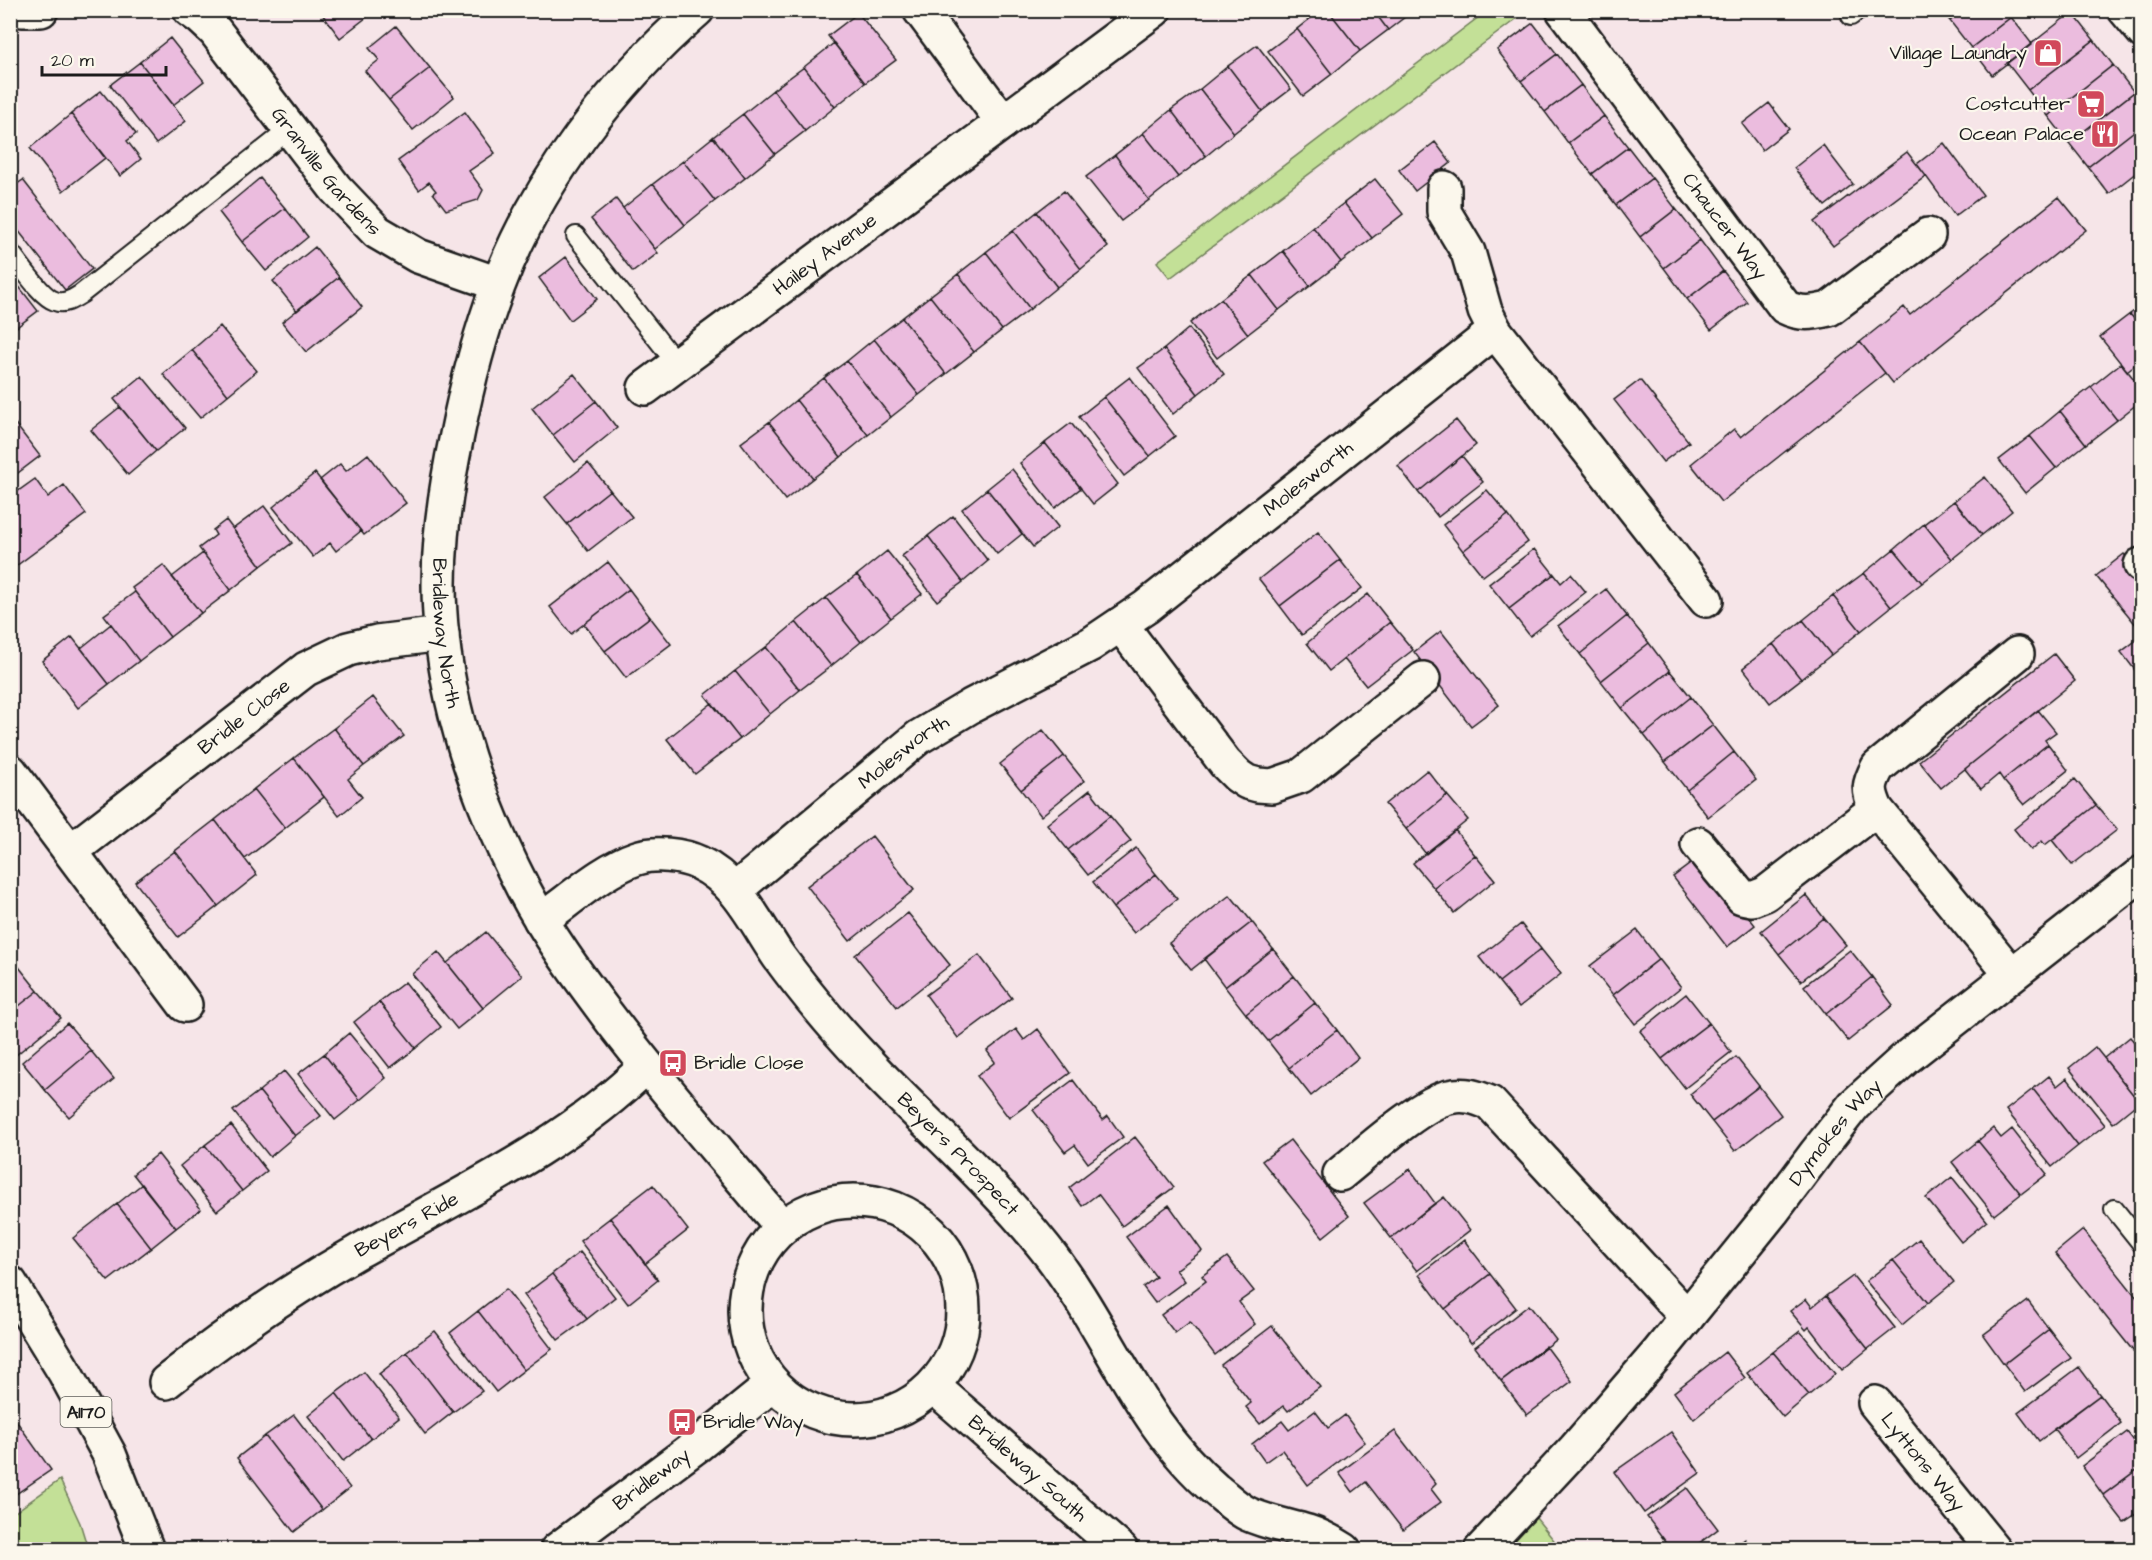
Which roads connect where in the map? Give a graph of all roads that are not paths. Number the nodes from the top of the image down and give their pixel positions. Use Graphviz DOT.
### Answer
graph roads {
  1 [pos="22,10"];
  2 [pos="41,10"];
  3 [pos="190,10"];
  4 [pos="697,10"];
  5 [pos="920,10"];
  6 [pos="1154,10"];
  7 [pos="1563,10"];
  8 [pos="2122,10"];
  9 [pos="2142,34"];
  10 [pos="1003,122"];
  11 [pos="290,129"];
  12 [pos="1444,188"];
  13 [pos="1928,235"];
  14 [pos="576,236"];
  15 [pos="10,252"];
  16 [pos="498,284"];
  17 [pos="1495,331"];
  18 [pos="677,364"];
  19 [pos="645,388"];
  20 [pos="1706,600"];
  21 [pos="1121,625"];
  22 [pos="442,634"];
  23 [pos="2017,654"];
  24 [pos="1423,679"];
  25 [pos="10,771"];
  26 [pos="1876,809"];
  27 [pos="1698,844"];
  28 [pos="71,851"];
  29 [pos="2142,873"];
  30 [pos="735,890"];
  31 [pos="541,920"];
  32 [pos="2011,974"];
  33 [pos="185,1005"];
  34 [pos="646,1066"];
  35 [pos="1340,1174"];
  36 [pos="2114,1209"];
  37 [pos="782,1227"];
  38 [pos="2142,1244"];
  39 [pos="10,1283"];
  40 [pos="1687,1317"];
  41 [pos="166,1382"];
  42 [pos="772,1385"];
  43 [pos="934,1386"];
  44 [pos="1875,1403"];
  45 [pos="147,1550"];
  46 [pos="557,1550"];
  47 [pos="1121,1550"];
  48 [pos="1344,1550"];
  49 [pos="1480,1550"];
  50 [pos="1994,1550"];
  1 -- 2 [label="street"];
  3 -- 11 [label="street, Granville Gardens"];
  4 -- 16 [label="street, Bridleway North"];
  5 -- 10 [label="street"];
  6 -- 10 [label="street, Hailey Avenue"];
  7 -- 13 [label="street, Chaucer Way"];
  8 -- 9 [label="street"];
  10 -- 18 [label="street, Hailey Avenue"];
  11 -- 15 [label="lane"];
  11 -- 16 [label="street, Granville Gardens"];
  12 -- 17 [label="street"];
  14 -- 18 [label="lane"];
  16 -- 22 [label="street, Bridleway North"];
  17 -- 20 [label="street"];
  17 -- 21 [label="street, Molesworth"];
  18 -- 19 [label="street, Hailey Avenue"];
  21 -- 24 [label="street"];
  21 -- 30 [label="street, Molesworth"];
  22 -- 28 [label="street, Bridle Close"];
  22 -- 31 [label="street, Bridleway North"];
  23 -- 26 [label="street"];
  25 -- 28 [label="street"];
  26 -- 27 [label="street"];
  26 -- 32 [label="street"];
  28 -- 33 [label="street"];
  29 -- 32 [label="street, Dymokes Way"];
  30 -- 31 [label="street, Beyers Prospect"];
  30 -- 48 [label="street, Beyers Prospect"];
  31 -- 34 [label="street, Bridleway North"];
  32 -- 40 [label="street, Dymokes Way"];
  34 -- 37 [label="street, Bridleway North"];
  34 -- 41 [label="street, Beyers Ride"];
  35 -- 40 [label="street"];
  36 -- 38 [label="lane"];
  37 -- 42 [label="street"];
  37 -- 43 [label="street"];
  39 -- 45 [label="street, A1170"];
  40 -- 49 [label="street, Dymokes Way"];
  42 -- 43 [label="street"];
  42 -- 46 [label="street, Bridleway"];
  43 -- 47 [label="street, Bridleway South"];
  44 -- 50 [label="street, Lyttons Way"];
}
